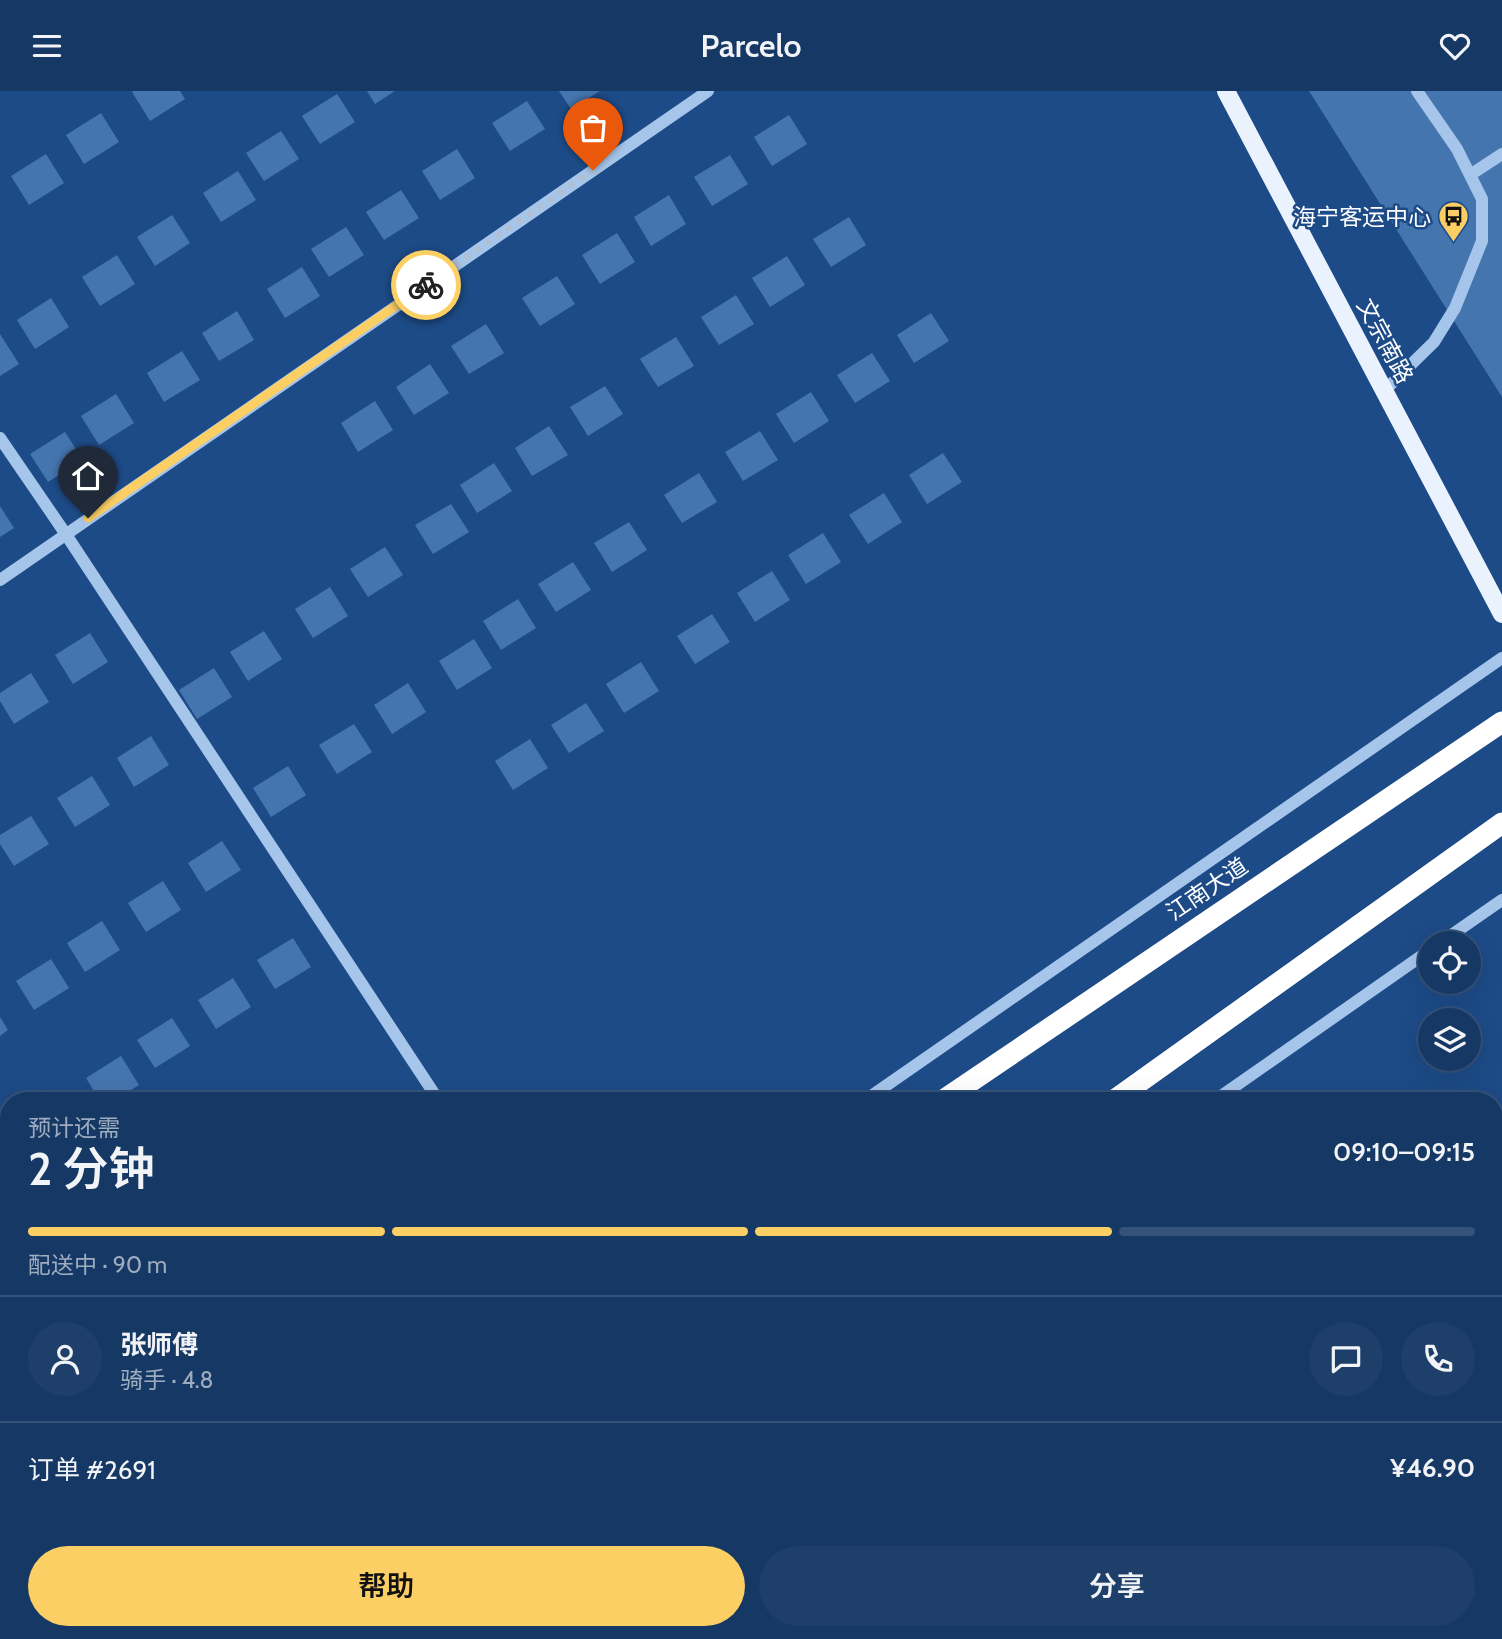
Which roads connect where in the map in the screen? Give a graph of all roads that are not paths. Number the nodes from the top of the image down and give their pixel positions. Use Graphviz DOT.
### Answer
graph roads {
  1 [pos="708,91"];
  2 [pos="1226,91"];
  3 [pos="1417,91"];
  4 [pos="1502,154"];
  5 [pos="1470,175"];
  6 [pos="1384,391"];
  7 [pos="0,437"];
  8 [pos="65,533"];
  9 [pos="0,579"];
  10 [pos="1502,614"];
  11 [pos="1502,658"];
  12 [pos="1502,722"];
  13 [pos="1502,824"];
  14 [pos="1502,900"];
  15 [pos="1457,931"];
  16 [pos="1418,958"];
  17 [pos="433,1092"];
  18 [pos="877,1092"];
  19 [pos="955,1092"];
  20 [pos="1125,1092"];
  21 [pos="1227,1092"];
  1 -- 8 [label="street"];
  2 -- 6 [label="main road, 文宗南路"];
  3 -- 5 [label="street"];
  4 -- 5 [label="street"];
  5 -- 6 [label="street"];
  6 -- 10 [label="main road, 文宗南路"];
  7 -- 8 [label="street"];
  8 -- 9 [label="street"];
  8 -- 17 [label="street"];
  11 -- 18 [label="street"];
  12 -- 19 [label="highway, 江南大道"];
  13 -- 20 [label="highway"];
  14 -- 15 [label="street"];
  16 -- 21 [label="street"];
}
